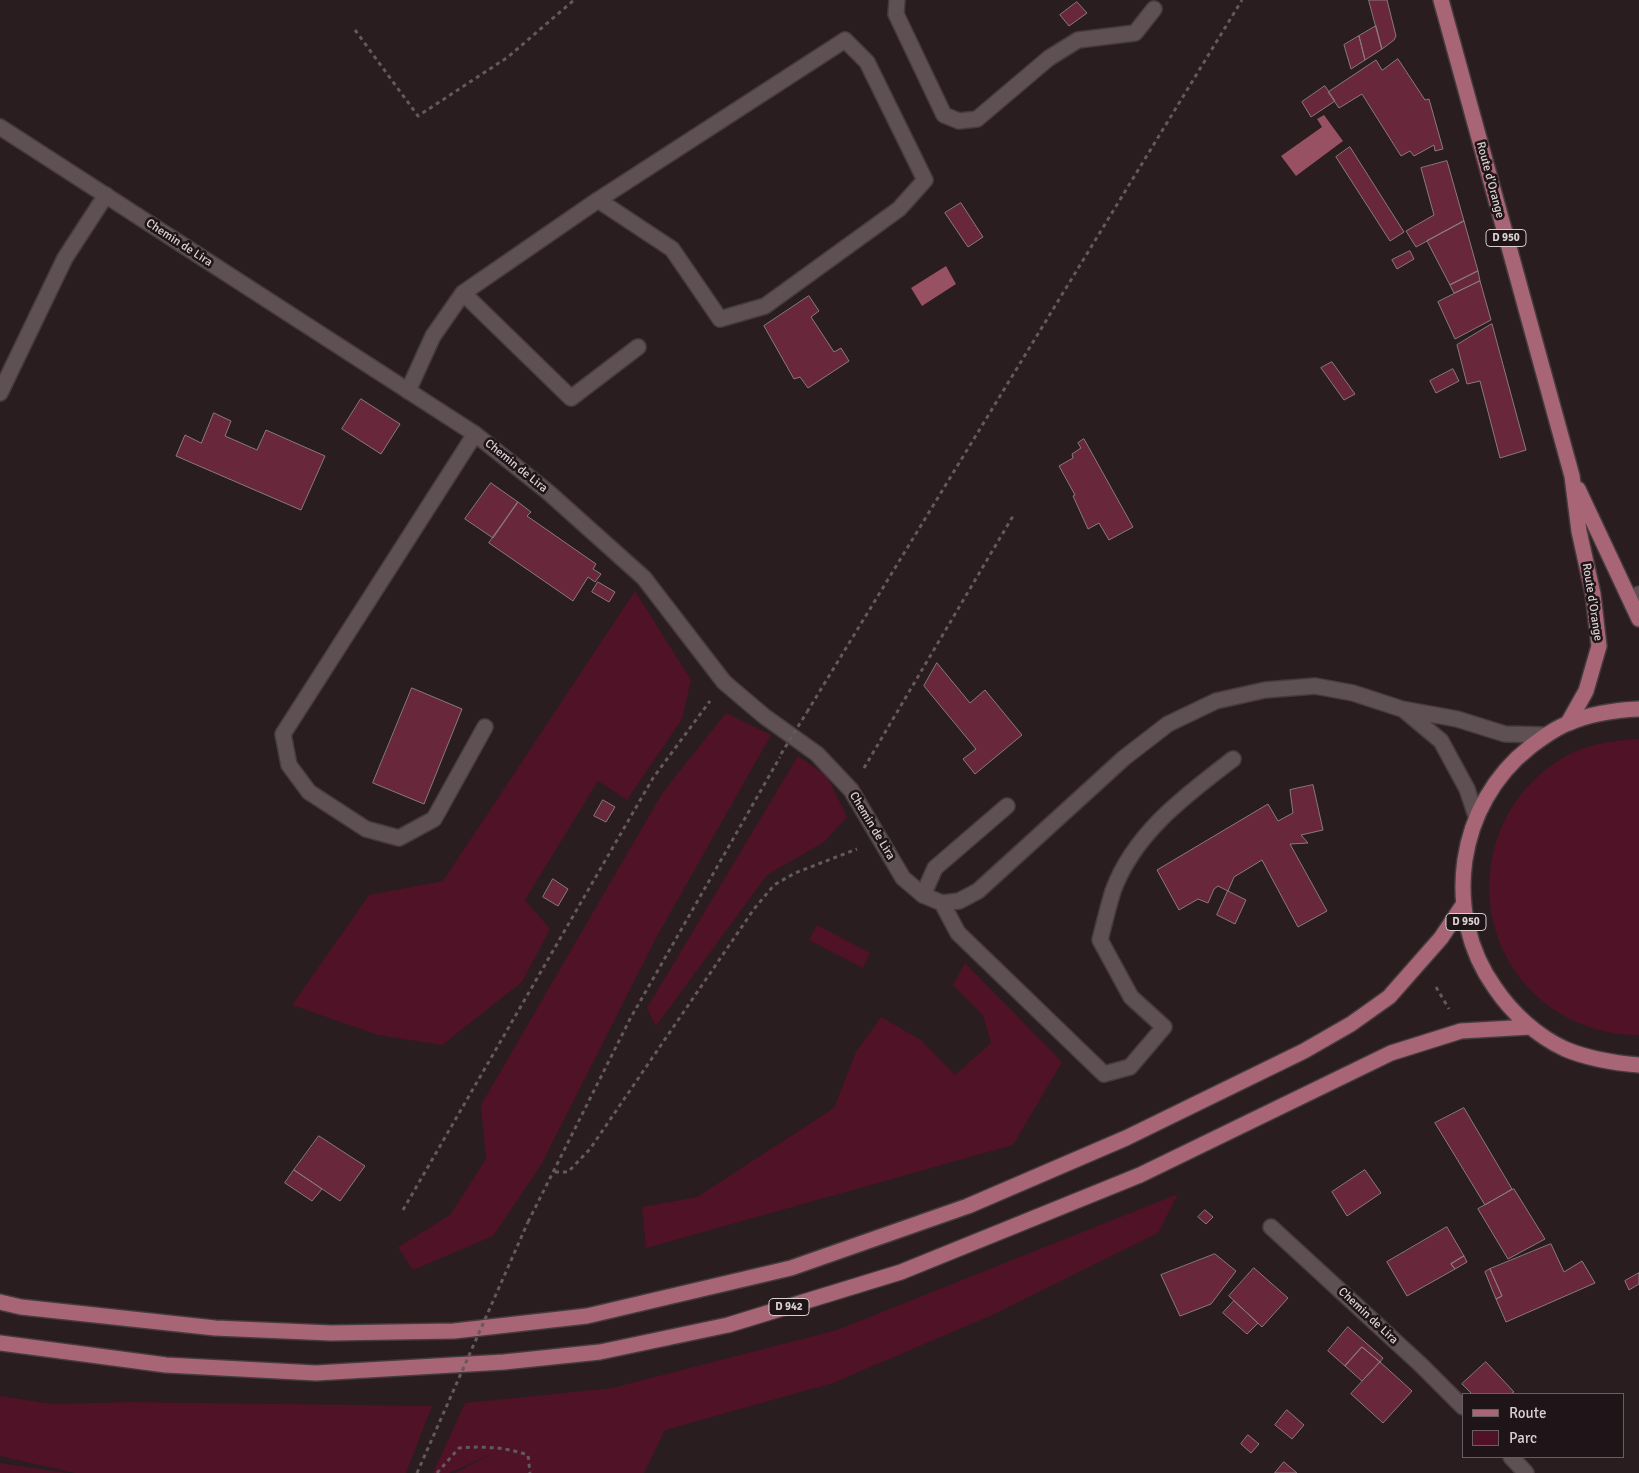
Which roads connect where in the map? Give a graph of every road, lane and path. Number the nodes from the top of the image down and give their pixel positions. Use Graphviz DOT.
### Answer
graph roads {
  1 [pos="574,0"];
  2 [pos="897,0"];
  3 [pos="1242,0"];
  4 [pos="1441,0"];
  5 [pos="1154,9"];
  6 [pos="355,30"];
  7 [pos="0,127"];
  8 [pos="106,195"];
  9 [pos="598,200"];
  10 [pos="463,293"];
  11 [pos="638,347"];
  12 [pos="408,390"];
  13 [pos="0,394"];
  14 [pos="475,434"];
  15 [pos="1572,476"];
  16 [pos="1014,516"];
  17 [pos="1635,599"];
  18 [pos="1639,619"];
  19 [pos="724,682"];
  20 [pos="1402,709"];
  21 [pos="1639,709"];
  22 [pos="1568,723"];
  23 [pos="484,726"];
  24 [pos="1546,735"];
  25 [pos="1233,759"];
  26 [pos="851,790"];
  27 [pos="1007,806"];
  28 [pos="1476,816"];
  29 [pos="880,840"];
  30 [pos="923,895"];
  31 [pos="942,903"];
  32 [pos="1463,906"];
  33 [pos="1436,987"];
  34 [pos="1451,1012"];
  35 [pos="1530,1027"];
  36 [pos="1639,1065"];
  37 [pos="555,1172"];
  38 [pos="403,1210"];
  39 [pos="1271,1226"];
  40 [pos="0,1302"];
  41 [pos="0,1343"];
  42 [pos="1462,1407"];
  43 [pos="1511,1458"];
  44 [pos="417,1473"];
  45 [pos="437,1473"];
  46 [pos="530,1473"];
  47 [pos="1526,1473"];
  1 -- 6 [label="path"];
  2 -- 5 [label="street"];
  3 -- 37 [label="path, bridge"];
  4 -- 15 [label="main road, Route d'Orange / D 950"];
  7 -- 8 [label="street, Chemin de Lira"];
  8 -- 12 [label="street, Chemin de Lira"];
  8 -- 13 [label="street"];
  9 -- 9 [label="street"];
  9 -- 10 [label="street"];
  10 -- 11 [label="street"];
  10 -- 12 [label="street"];
  12 -- 14 [label="street, Chemin de Lira"];
  14 -- 19 [label="street, Chemin de Lira"];
  14 -- 23 [label="street"];
  15 -- 17 [label="main road, Route d'Orange / D 950"];
  15 -- 22 [label="main road, Route d'Orange / D 950"];
  16 -- 26 [label="path"];
  17 -- 18 [label="main road, Route d'Orange / D 950"];
  19 -- 26 [label="street, Chemin de Lira"];
  19 -- 38 [label="path"];
  20 -- 24 [label="street"];
  20 -- 28 [label="street"];
  20 -- 31 [label="street"];
  21 -- 22 [label="main road, D 950"];
  22 -- 24 [label="main road, D 950"];
  24 -- 28 [label="main road, D 950"];
  25 -- 31 [label="street"];
  26 -- 29 [label="street, Chemin de Lira"];
  27 -- 30 [label="street"];
  28 -- 32 [label="main road, D 950"];
  29 -- 30 [label="street, Chemin de Lira"];
  29 -- 37 [label="path"];
  30 -- 31 [label="street, Chemin de Lira"];
  32 -- 35 [label="main road, D 950"];
  32 -- 40 [label="main road"];
  33 -- 34 [label="path"];
  35 -- 36 [label="main road, D 950"];
  35 -- 41 [label="main road, D 942"];
  37 -- 44 [label="path, bridge"];
  39 -- 42 [label="street, Chemin de Lira"];
  43 -- 47 [label="street"];
  45 -- 46 [label="path"];
}
